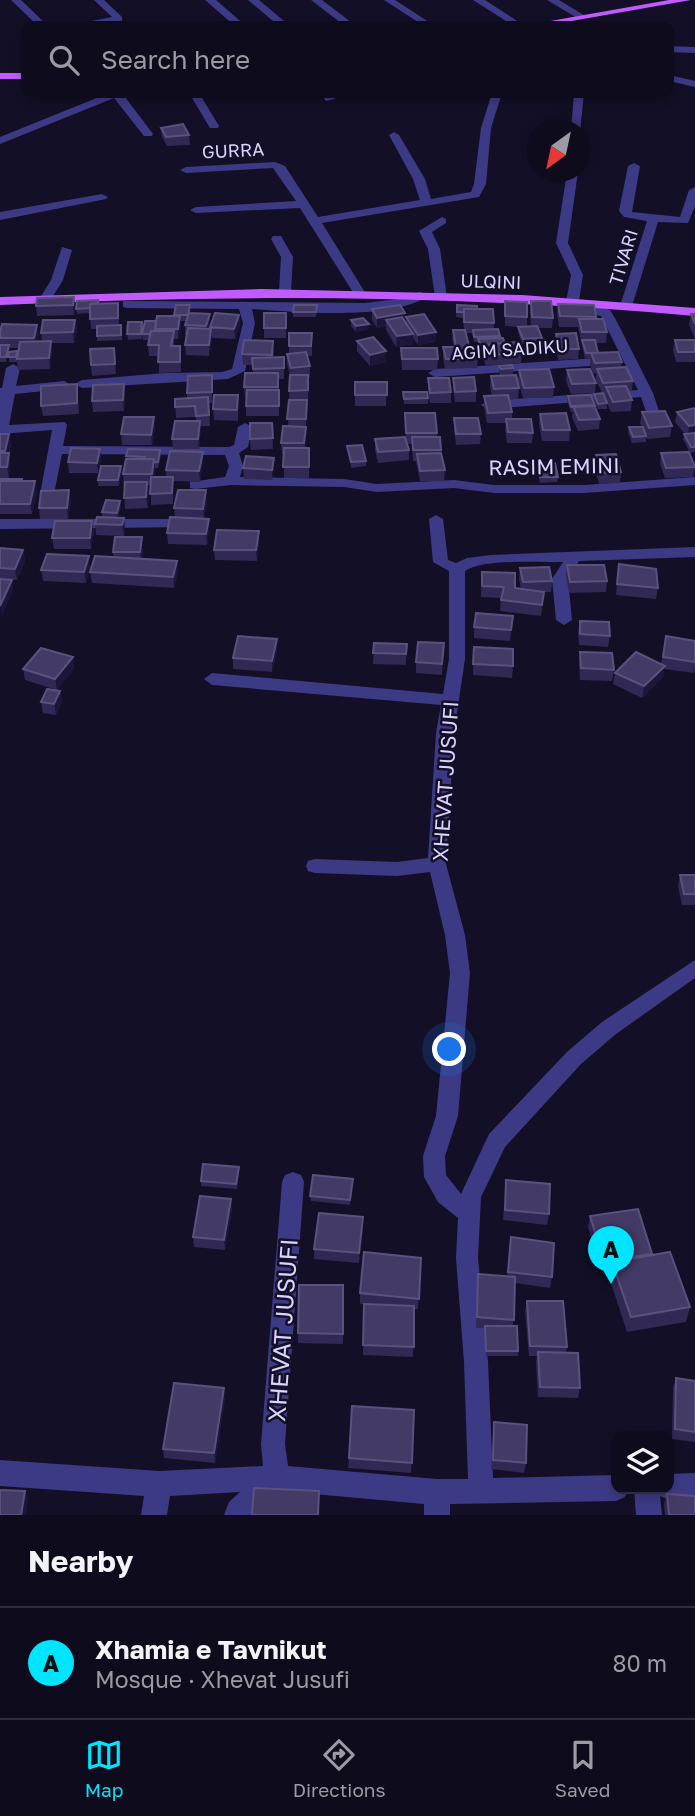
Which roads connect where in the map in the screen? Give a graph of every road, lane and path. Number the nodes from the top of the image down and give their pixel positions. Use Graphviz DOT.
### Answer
graph roads {
  1 [pos="16,0"];
  2 [pos="99,0"];
  3 [pos="210,0"];
  4 [pos="253,0"];
  5 [pos="316,0"];
  6 [pos="389,0"];
  7 [pos="478,0"];
  8 [pos="552,0"];
  9 [pos="680,0"];
  10 [pos="582,18"];
  11 [pos="38,21"];
  12 [pos="105,21"];
  13 [pos="235,21"];
  14 [pos="279,21"];
  15 [pos="344,21"];
  16 [pos="422,21"];
  17 [pos="512,21"];
  18 [pos="564,21"];
  19 [pos="674,49"];
  20 [pos="695,50"];
  21 [pos="0,76"];
  22 [pos="21,76"];
  23 [pos="674,79"];
  24 [pos="695,84"];
  25 [pos="104,98"];
  26 [pos="120,98"];
  27 [pos="197,98"];
  28 [pos="496,98"];
  29 [pos="579,98"];
  30 [pos="577,119"];
  31 [pos="214,126"];
  32 [pos="148,134"];
  33 [pos="394,135"];
  34 [pos="0,141"];
  35 [pos="634,166"];
  36 [pos="186,170"];
  37 [pos="571,182"];
  38 [pos="695,190"];
  39 [pos="102,197"];
  40 [pos="304,204"];
  41 [pos="427,205"];
  42 [pos="196,210"];
  43 [pos="0,216"];
  44 [pos="653,219"];
  45 [pos="314,221"];
  46 [pos="442,221"];
  47 [pos="277,239"];
  48 [pos="66,250"];
  49 [pos="285,292"];
  50 [pos="360,294"];
  51 [pos="419,296"];
  52 [pos="441,297"];
  53 [pos="46,298"];
  54 [pos="0,301"];
  55 [pos="572,302"];
  56 [pos="127,304"];
  57 [pos="244,305"];
  58 [pos="626,306"];
  59 [pos="695,312"];
  60 [pos="630,360"];
  61 [pos="13,368"];
  62 [pos="435,373"];
  63 [pos="82,384"];
  64 [pos="64,385"];
  65 [pos="5,392"];
  66 [pos="646,393"];
  67 [pos="484,405"];
  68 [pos="654,417"];
  69 [pos="245,426"];
  70 [pos="0,430"];
  71 [pos="57,449"];
  72 [pos="232,451"];
  73 [pos="231,481"];
  74 [pos="695,481"];
  75 [pos="195,485"];
  76 [pos="47,494"];
  77 [pos="436,519"];
  78 [pos="203,523"];
  79 [pos="0,524"];
  80 [pos="695,552"];
  81 [pos="573,558"];
  82 [pos="457,569"];
  83 [pos="564,620"];
  84 [pos="212,679"];
  85 [pos="450,700"];
  86 [pos="437,864"];
  87 [pos="315,866"];
  88 [pos="695,968"];
  89 [pos="293,1182"];
  90 [pos="469,1214"];
  91 [pos="0,1473"];
  92 [pos="277,1478"];
  93 [pos="159,1484"];
  94 [pos="695,1486"];
  95 [pos="674,1487"];
  96 [pos="611,1488"];
  97 [pos="481,1492"];
  98 [pos="647,1494"];
  99 [pos="437,1504"];
  100 [pos="154,1515"];
  101 [pos="237,1515"];
  102 [pos="649,1515"];
  1 -- 11 [label="street"];
  2 -- 12 [label="street"];
  3 -- 13 [label="street"];
  4 -- 14 [label="street"];
  5 -- 15 [label="street"];
  6 -- 16 [label="street"];
  7 -- 17 [label="street"];
  8 -- 10 [label="street"];
  9 -- 10 [label="main road"];
  10 -- 18 [label="main road"];
  19 -- 20 [label="street"];
  21 -- 22 [label="main road"];
  23 -- 24 [label="street"];
  25 -- 34 [label="street"];
  26 -- 32 [label="street"];
  27 -- 31 [label="street"];
  28 -- 41 [label="street"];
  29 -- 30 [label="street"];
  33 -- 41 [label="street"];
  35 -- 44 [label="street, TIVARI"];
  36 -- 40 [label="street, GURRA"];
  37 -- 55 [label="street"];
  38 -- 44 [label="street, TIVARI"];
  39 -- 43 [label="street"];
  40 -- 42 [label="street"];
  40 -- 45 [label="street, GURRA"];
  41 -- 45 [label="street"];
  44 -- 58 [label="street, TIVARI"];
  45 -- 50 [label="street, GURRA"];
  46 -- 52 [label="street"];
  47 -- 49 [label="street"];
  48 -- 53 [label="street"];
  49 -- 50 [label="main road, ULQINI"];
  49 -- 53 [label="main road, ULQINI"];
  50 -- 51 [label="main road, ULQINI"];
  51 -- 52 [label="main road, ULQINI"];
  51 -- 57 [label="street"];
  52 -- 55 [label="main road, ULQINI"];
  53 -- 54 [label="main road, ULQINI"];
  55 -- 58 [label="main road, ULQINI"];
  55 -- 60 [label="street, AGIM SADIKU"];
  56 -- 57 [label="street"];
  57 -- 63 [label="street"];
  58 -- 59 [label="main road, ULQINI"];
  60 -- 62 [label="street, AGIM SADIKU"];
  60 -- 66 [label="street, AGIM SADIKU"];
  61 -- 65 [label="street"];
  64 -- 65 [label="street"];
  65 -- 70 [label="street"];
  66 -- 67 [label="street"];
  66 -- 68 [label="street, AGIM SADIKU"];
  69 -- 72 [label="street"];
  70 -- 71 [label="street"];
  71 -- 72 [label="street"];
  71 -- 76 [label="street"];
  72 -- 73 [label="street"];
  73 -- 74 [label="street, RASIM EMINI"];
  73 -- 75 [label="street, RASIM EMINI"];
  77 -- 82 [label="street"];
  78 -- 79 [label="street"];
  80 -- 81 [label="street"];
  81 -- 82 [label="street"];
  81 -- 83 [label="street"];
  82 -- 85 [label="street, XHEVAT JUSUFI"];
  84 -- 85 [label="street"];
  85 -- 86 [label="street, XHEVAT JUSUFI"];
  86 -- 87 [label="street"];
  86 -- 90 [label="street, XHEVAT JUSUFI"];
  88 -- 90 [label="street"];
  89 -- 92 [label="street, XHEVAT JUSUFI"];
  90 -- 97 [label="street"];
  91 -- 93 [label="street"];
  92 -- 93 [label="street"];
  92 -- 99 [label="street"];
  92 -- 101 [label="street"];
  93 -- 100 [label="street"];
  94 -- 95 [label="street"];
  96 -- 97 [label="street"];
  97 -- 99 [label="street"];
  98 -- 102 [label="street"];
}
